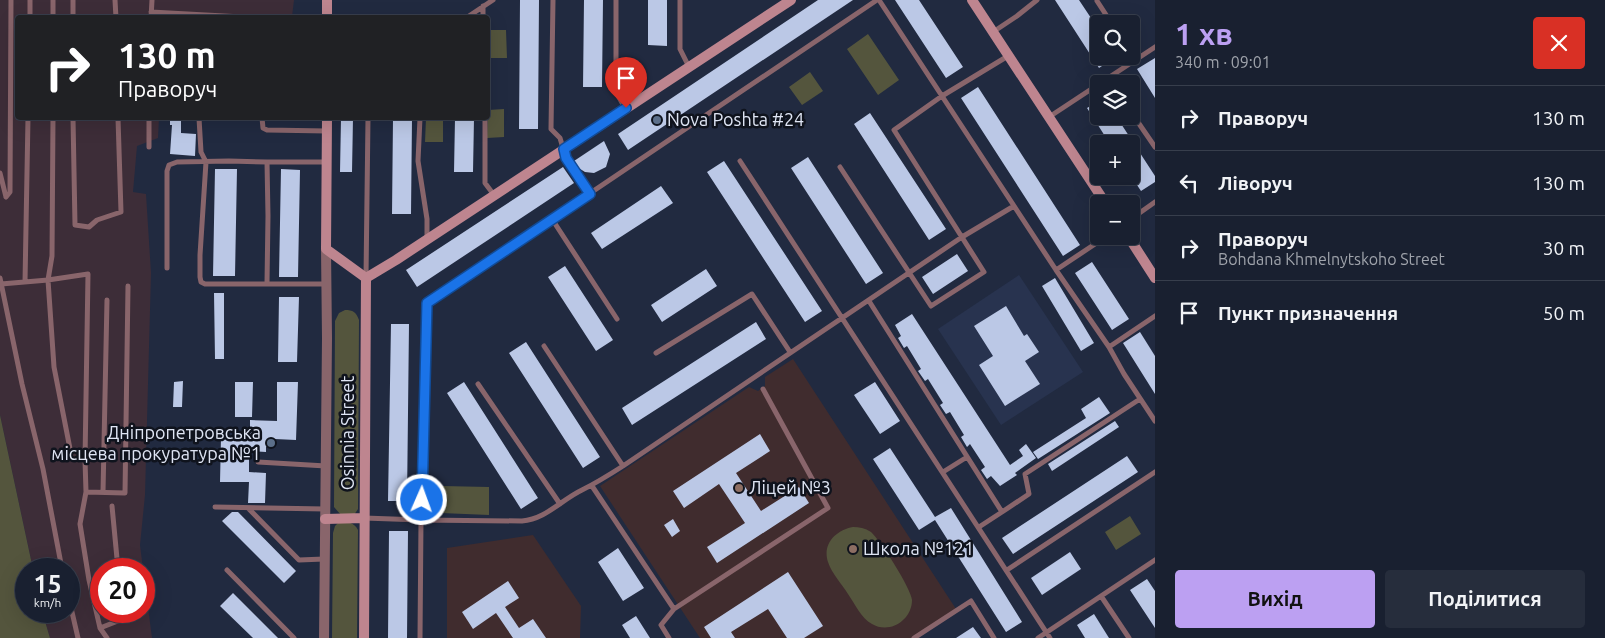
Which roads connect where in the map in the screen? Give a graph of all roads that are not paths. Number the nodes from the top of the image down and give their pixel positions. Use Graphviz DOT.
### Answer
graph roads {
  1 [pos="11,0"];
  2 [pos="30,0"];
  3 [pos="53,0"];
  4 [pos="73,0"];
  5 [pos="115,0"];
  6 [pos="152,0"];
  7 [pos="327,0"];
  8 [pos="493,0"];
  9 [pos="553,0"];
  10 [pos="616,0"];
  11 [pos="680,0"];
  12 [pos="791,0"];
  13 [pos="878,0"];
  14 [pos="972,0"];
  15 [pos="1037,0"];
  16 [pos="1097,1"];
  17 [pos="483,6"];
  18 [pos="30,15"];
  19 [pos="53,15"];
  20 [pos="73,15"];
  21 [pos="116,15"];
  22 [pos="151,15"];
  23 [pos="327,15"];
  24 [pos="470,15"];
  25 [pos="484,15"];
  26 [pos="1106,15"];
  27 [pos="993,32"];
  28 [pos="1155,47"];
  29 [pos="1008,56"];
  30 [pos="1140,57"];
  31 [pos="1128,65"];
  32 [pos="690,67"];
  33 [pos="1112,75"];
  34 [pos="1090,90"];
  35 [pos="942,96"];
  36 [pos="626,108"];
  37 [pos="1049,117"];
  38 [pos="28,120"];
  39 [pos="53,120"];
  40 [pos="74,120"];
  41 [pos="118,120"];
  42 [pos="150,120"];
  43 [pos="199,120"];
  44 [pos="262,120"];
  45 [pos="327,120"];
  46 [pos="368,120"];
  47 [pos="420,120"];
  48 [pos="484,120"];
  49 [pos="1140,125"];
  50 [pos="327,131"];
  51 [pos="149,147"];
  52 [pos="1155,147"];
  53 [pos="564,149"];
  54 [pos="740,161"];
  55 [pos="206,162"];
  56 [pos="267,162"];
  57 [pos="326,162"];
  58 [pos="840,168"];
  59 [pos="0,173"];
  60 [pos="590,194"];
  61 [pos="494,195"];
  62 [pos="1100,195"];
  63 [pos="1155,202"];
  64 [pos="1014,206"];
  65 [pos="1140,213"];
  66 [pos="552,218"];
  67 [pos="962,238"];
  68 [pos="427,239"];
  69 [pos="1094,245"];
  70 [pos="1134,245"];
  71 [pos="326,249"];
  72 [pos="166,268"];
  73 [pos="1056,270"];
  74 [pos="910,274"];
  75 [pos="366,278"];
  76 [pos="1155,278"];
  77 [pos="48,280"];
  78 [pos="1,281"];
  79 [pos="25,282"];
  80 [pos="267,283"];
  81 [pos="326,284"];
  82 [pos="128,286"];
  83 [pos="107,300"];
  84 [pos="869,301"];
  85 [pos="1155,316"];
  86 [pos="843,318"];
  87 [pos="617,319"];
  88 [pos="544,346"];
  89 [pos="1109,347"];
  90 [pos="790,352"];
  91 [pos="656,353"];
  92 [pos="478,384"];
  93 [pos="763,389"];
  94 [pos="1140,399"];
  95 [pos="1155,422"];
  96 [pos="967,457"];
  97 [pos="85,460"];
  98 [pos="258,462"];
  99 [pos="326,466"];
  100 [pos="623,466"];
  101 [pos="943,472"];
  102 [pos="1155,472"];
  103 [pos="592,486"];
  104 [pos="86,492"];
  105 [pos="103,492"];
  106 [pos="560,504"];
  107 [pos="112,506"];
  108 [pos="215,507"];
  109 [pos="248,508"];
  110 [pos="1002,512"];
  111 [pos="325,514"];
  112 [pos="364,518"];
  113 [pos="421,520"];
  114 [pos="979,527"];
  115 [pos="60,558"];
  116 [pos="117,558"];
  117 [pos="324,559"];
  118 [pos="1154,563"];
  119 [pos="227,570"];
  120 [pos="1007,570"];
  121 [pos="1102,596"];
  122 [pos="674,609"];
  123 [pos="75,623"];
  124 [pos="113,623"];
  125 [pos="100,628"];
  126 [pos="1046,632"];
  127 [pos="78,638"];
  128 [pos="107,638"];
  129 [pos="294,638"];
  130 [pos="324,638"];
  131 [pos="364,638"];
  132 [pos="420,638"];
  133 [pos="669,638"];
  134 [pos="914,638"];
  135 [pos="994,638"];
  136 [pos="1038,638"];
  137 [pos="1050,638"];
  138 [pos="1129,638"];
  1 -- 59 [label="lane"];
  2 -- 18 [label="lane"];
  3 -- 19 [label="lane"];
  4 -- 20 [label="lane"];
  5 -- 21 [label="lane"];
  6 -- 22 [label="lane"];
  7 -- 23 [label="street"];
  8 -- 17 [label="lane"];
  9 -- 53 [label="lane"];
  10 -- 36 [label="lane"];
  11 -- 32 [label="lane"];
  12 -- 32 [label="street"];
  13 -- 35 [label="lane"];
  13 -- 60 [label="lane"];
  14 -- 27 [label="street"];
  15 -- 27 [label="lane"];
  16 -- 26 [label="lane"];
  17 -- 24 [label="lane"];
  17 -- 25 [label="lane"];
  27 -- 29 [label="street"];
  28 -- 30 [label="lane"];
  29 -- 35 [label="lane"];
  29 -- 37 [label="street"];
  31 -- 33 [label="lane"];
  32 -- 36 [label="street"];
  34 -- 37 [label="lane"];
  35 -- 64 [label="lane"];
  35 -- 67 [label="lane"];
  36 -- 53 [label="street"];
  37 -- 62 [label="street"];
  38 -- 79 [label="lane"];
  39 -- 77 [label="lane"];
  40 -- 41 [label="lane"];
  42 -- 51 [label="lane"];
  43 -- 55 [label="lane"];
  44 -- 50 [label="lane"];
  45 -- 50 [label="street, Osinnia Street"];
  46 -- 75 [label="lane"];
  47 -- 68 [label="lane"];
  48 -- 61 [label="lane"];
  49 -- 52 [label="lane"];
  50 -- 57 [label="street, Osinnia Street"];
  53 -- 60 [label="lane"];
  53 -- 61 [label="street"];
  54 -- 86 [label="lane"];
  55 -- 56 [label="lane"];
  55 -- 72 [label="lane"];
  55 -- 80 [label="lane"];
  56 -- 57 [label="lane"];
  56 -- 80 [label="lane"];
  57 -- 71 [label="street, Osinnia Street"];
  58 -- 74 [label="lane"];
  60 -- 66 [label="lane"];
  61 -- 68 [label="street"];
  63 -- 65 [label="lane"];
  64 -- 67 [label="lane"];
  64 -- 73 [label="lane"];
  66 -- 87 [label="lane"];
  66 -- 113 [label="lane"];
  67 -- 74 [label="lane"];
  67 -- 74 [label="lane"];
  68 -- 75 [label="street"];
  69 -- 73 [label="lane"];
  70 -- 76 [label="street"];
  71 -- 75 [label="street"];
  71 -- 81 [label="street, Osinnia Street"];
  73 -- 89 [label="lane"];
  74 -- 84 [label="lane"];
  75 -- 112 [label="street, Osinnia Street"];
  77 -- 79 [label="lane"];
  77 -- 97 [label="lane"];
  77 -- 97 [label="lane"];
  78 -- 79 [label="lane"];
  78 -- 115 [label="lane"];
  80 -- 81 [label="lane"];
  81 -- 99 [label="street, Osinnia Street"];
  82 -- 105 [label="lane"];
  83 -- 105 [label="lane"];
  84 -- 86 [label="lane"];
  84 -- 96 [label="lane"];
  85 -- 89 [label="lane"];
  86 -- 90 [label="lane"];
  86 -- 101 [label="lane"];
  88 -- 100 [label="lane"];
  89 -- 94 [label="lane"];
  90 -- 91 [label="lane"];
  90 -- 100 [label="lane"];
  92 -- 106 [label="lane"];
  93 -- 122 [label="lane"];
  94 -- 95 [label="lane"];
  94 -- 110 [label="lane"];
  96 -- 101 [label="lane"];
  96 -- 110 [label="lane"];
  97 -- 104 [label="lane"];
  98 -- 99 [label="lane"];
  99 -- 111 [label="street, Osinnia Street"];
  100 -- 103 [label="lane"];
  101 -- 114 [label="lane"];
  102 -- 120 [label="lane"];
  103 -- 106 [label="lane"];
  103 -- 122 [label="lane"];
  104 -- 105 [label="lane"];
  104 -- 125 [label="lane"];
  106 -- 113 [label="lane"];
  107 -- 116 [label="lane"];
  108 -- 109 [label="lane"];
  109 -- 111 [label="lane"];
  109 -- 117 [label="lane"];
  110 -- 114 [label="lane"];
  111 -- 112 [label="street"];
  111 -- 117 [label="street, Osinnia Street"];
  112 -- 113 [label="lane"];
  112 -- 131 [label="street, Osinnia Street"];
  113 -- 132 [label="lane"];
  114 -- 120 [label="lane"];
  117 -- 130 [label="street, Osinnia Street"];
  118 -- 121 [label="lane"];
  119 -- 129 [label="lane"];
  120 -- 126 [label="lane"];
  121 -- 126 [label="lane"];
  121 -- 138 [label="lane"];
  122 -- 133 [label="lane"];
  123 -- 127 [label="lane"];
  124 -- 125 [label="lane"];
  125 -- 128 [label="lane"];
  126 -- 136 [label="lane"];
  126 -- 137 [label="lane"];
  134 -- 135 [label="lane"];
}
